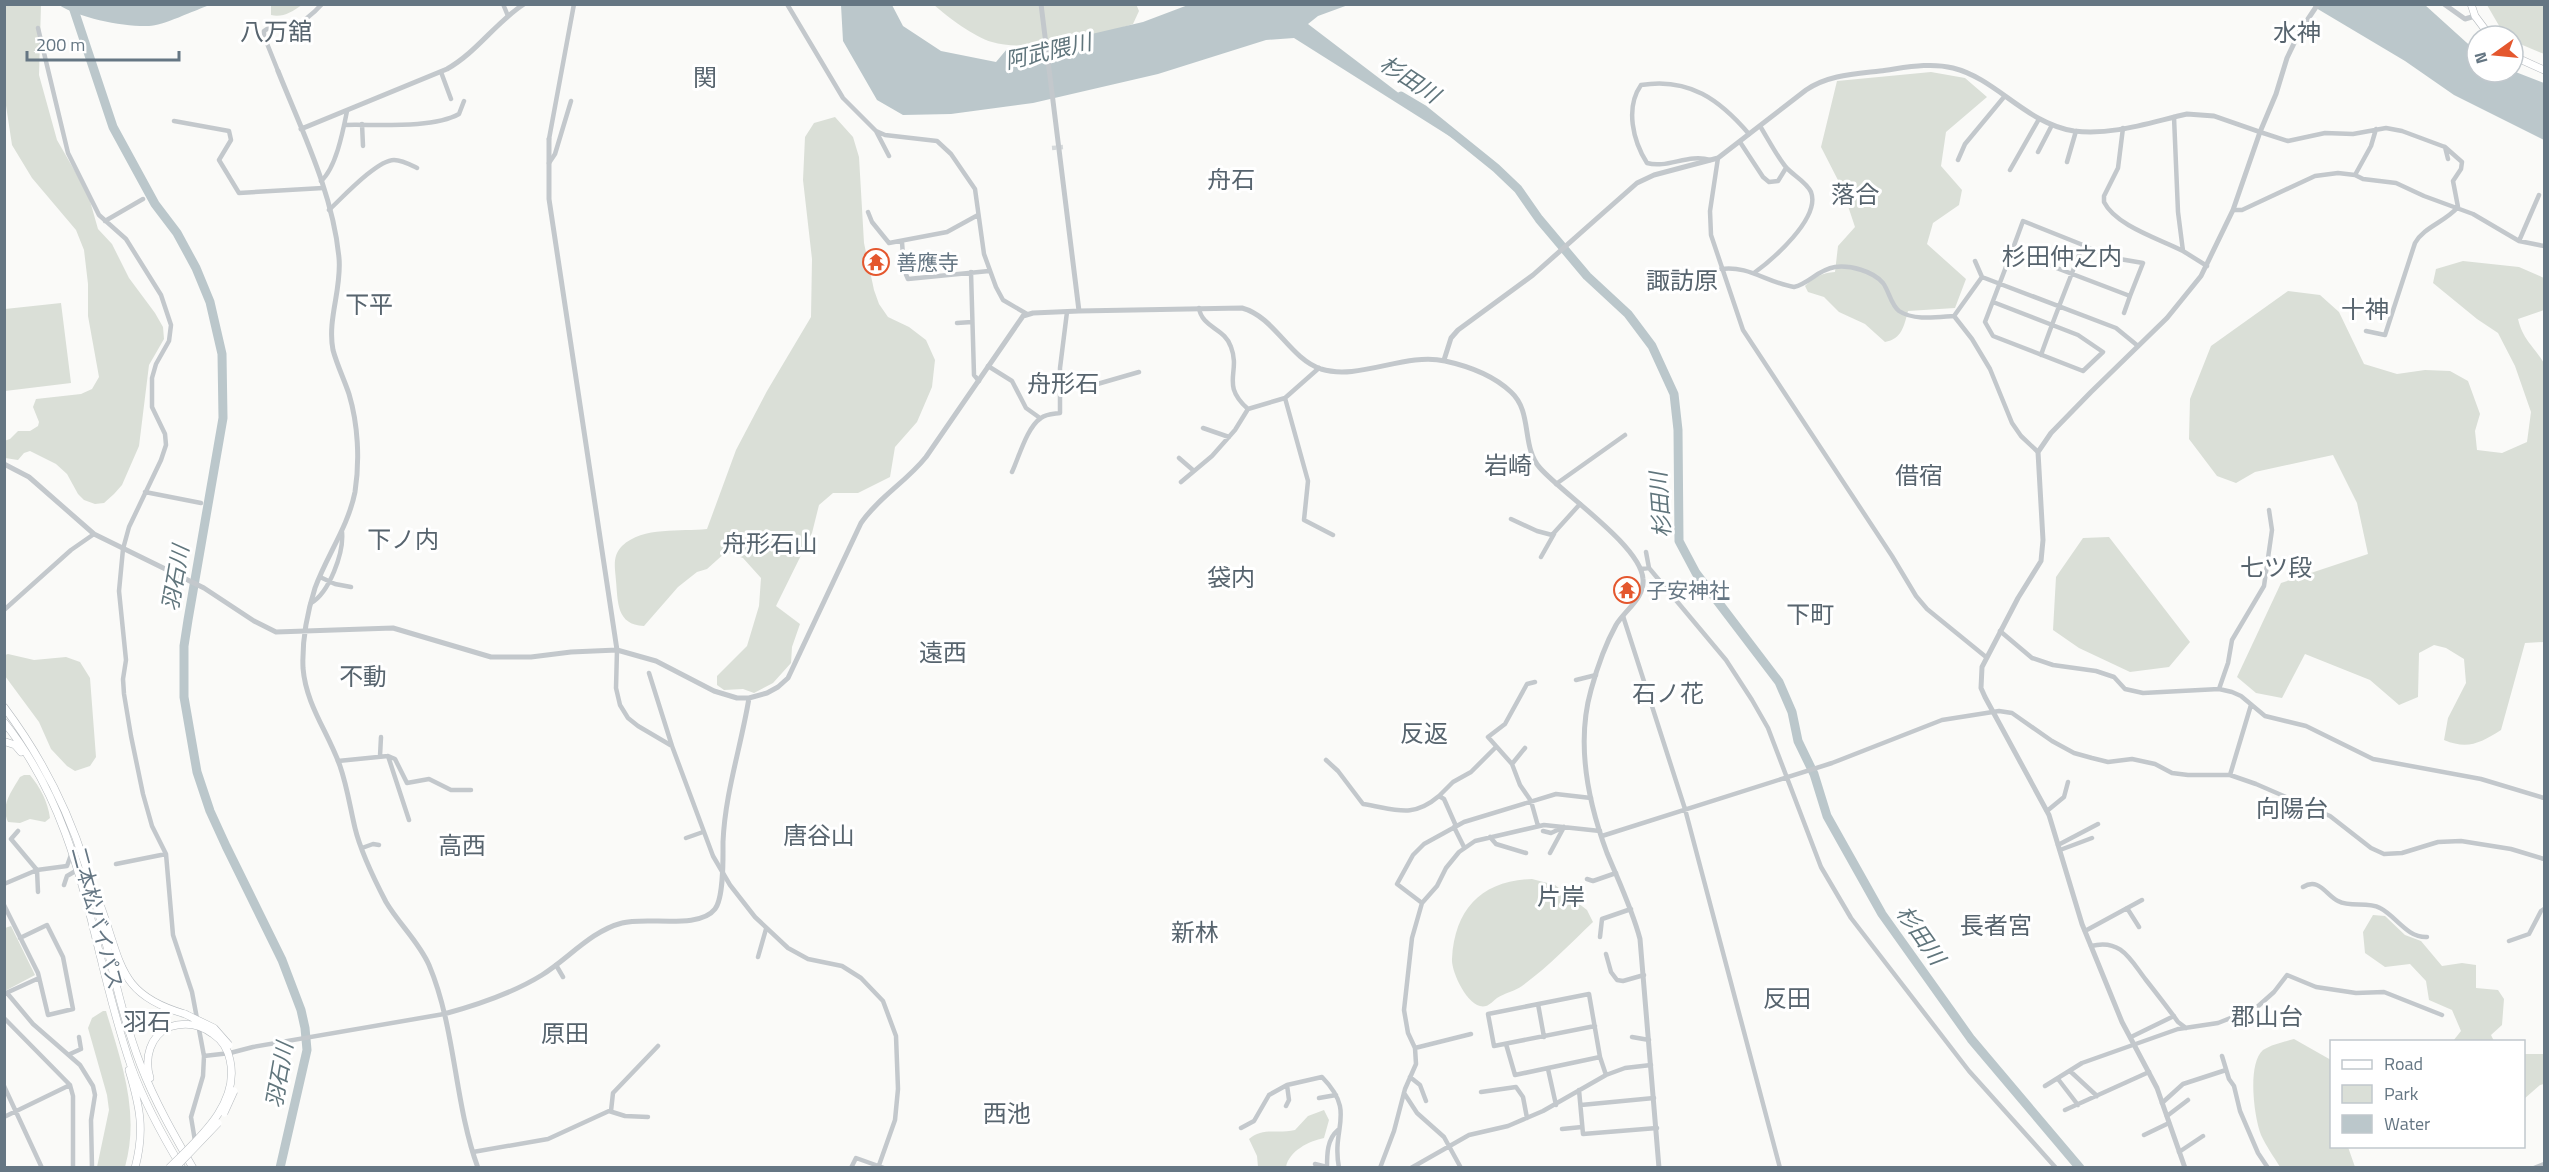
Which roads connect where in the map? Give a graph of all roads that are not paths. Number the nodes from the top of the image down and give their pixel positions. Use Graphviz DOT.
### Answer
graph roads {
  1 [pos="322,4"];
  2 [pos="503,4"];
  3 [pos="524,4"];
  4 [pos="574,4"];
  5 [pos="787,4"];
  6 [pos="1041,4"];
  7 [pos="2318,4"];
  8 [pos="2444,4"];
  9 [pos="2471,4"];
  10 [pos="507,16"];
  11 [pos="2475,16"];
  12 [pos="2481,24"];
  13 [pos="38,28"];
  14 [pos="2525,61"];
  15 [pos="2544,70"];
  16 [pos="278,71"];
  17 [pos="441,72"];
  18 [pos="2004,97"];
  19 [pos="451,99"];
  20 [pos="464,101"];
  21 [pos="571,102"];
  22 [pos="347,111"];
  23 [pos="2174,117"];
  24 [pos="2039,119"];
  25 [pos="174,121"];
  26 [pos="344,124"];
  27 [pos="362,124"];
  28 [pos="2052,124"];
  29 [pos="1760,126"];
  30 [pos="2123,128"];
  31 [pos="301,129"];
  32 [pos="2376,129"];
  33 [pos="876,131"];
  34 [pos="2076,131"];
  35 [pos="2260,132"];
  36 [pos="1749,134"];
  37 [pos="549,139"];
  38 [pos="1740,142"];
  39 [pos="363,146"];
  40 [pos="2445,147"];
  41 [pos="2038,152"];
  42 [pos="889,156"];
  43 [pos="1718,158"];
  44 [pos="2448,159"];
  45 [pos="1958,160"];
  46 [pos="1711,161"];
  47 [pos="2067,162"];
  48 [pos="548,165"];
  49 [pos="417,168"];
  50 [pos="1786,168"];
  51 [pos="2010,170"];
  52 [pos="2355,175"];
  53 [pos="322,184"];
  54 [pos="2539,195"];
  55 [pos="143,199"];
  56 [pos="2458,207"];
  57 [pos="330,210"];
  58 [pos="2233,210"];
  59 [pos="868,212"];
  60 [pos="978,215"];
  61 [pos="105,221"];
  62 [pos="2519,241"];
  63 [pos="902,242"];
  64 [pos="2083,245"];
  65 [pos="2544,246"];
  66 [pos="2012,251"];
  67 [pos="2183,251"];
  68 [pos="1975,261"];
  69 [pos="962,266"];
  70 [pos="2206,266"];
  71 [pos="1721,268"];
  72 [pos="989,271"];
  73 [pos="969,272"];
  74 [pos="1754,273"];
  75 [pos="2072,274"];
  76 [pos="1982,277"];
  77 [pos="2000,283"];
  78 [pos="2130,296"];
  79 [pos="1993,302"];
  80 [pos="2059,306"];
  81 [pos="1199,307"];
  82 [pos="1079,311"];
  83 [pos="1067,312"];
  84 [pos="2124,313"];
  85 [pos="1028,314"];
  86 [pos="1954,316"];
  87 [pos="972,322"];
  88 [pos="957,323"];
  89 [pos="2051,325"];
  90 [pos="2366,331"];
  91 [pos="2138,346"];
  92 [pos="2041,355"];
  93 [pos="1443,360"];
  94 [pos="988,366"];
  95 [pos="1319,368"];
  96 [pos="1139,372"];
  97 [pos="979,381"];
  98 [pos="1087,387"];
  99 [pos="1285,398"];
  100 [pos="1248,409"];
  101 [pos="1040,418"];
  102 [pos="1203,428"];
  103 [pos="1625,435"];
  104 [pos="1229,437"];
  105 [pos="2038,452"];
  106 [pos="1179,458"];
  107 [pos="4,464"];
  108 [pos="1194,471"];
  109 [pos="1012,472"];
  110 [pos="1181,482"];
  111 [pos="1556,484"];
  112 [pos="145,492"];
  113 [pos="201,503"];
  114 [pos="1580,504"];
  115 [pos="2269,510"];
  116 [pos="1511,519"];
  117 [pos="342,532"];
  118 [pos="94,534"];
  119 [pos="1554,534"];
  120 [pos="1333,535"];
  121 [pos="123,549"];
  122 [pos="1646,552"];
  123 [pos="1541,556"];
  124 [pos="1649,568"];
  125 [pos="1641,569"];
  126 [pos="320,577"];
  127 [pos="329,581"];
  128 [pos="351,587"];
  129 [pos="311,603"];
  130 [pos="4,610"];
  131 [pos="1623,616"];
  132 [pos="2000,631"];
  133 [pos="306,633"];
  134 [pos="617,650"];
  135 [pos="1986,657"];
  136 [pos="649,673"];
  137 [pos="1596,675"];
  138 [pos="1576,680"];
  139 [pos="1534,682"];
  140 [pos="2218,689"];
  141 [pos="749,698"];
  142 [pos="2251,705"];
  143 [pos="4,707"];
  144 [pos="1994,713"];
  145 [pos="4,722"];
  146 [pos="381,737"];
  147 [pos="6,742"];
  148 [pos="672,746"];
  149 [pos="1496,747"];
  150 [pos="1525,748"];
  151 [pos="380,756"];
  152 [pos="388,756"];
  153 [pos="338,760"];
  154 [pos="1326,760"];
  155 [pos="1512,764"];
  156 [pos="2230,775"];
  157 [pos="1788,776"];
  158 [pos="2068,782"];
  159 [pos="471,790"];
  160 [pos="51,796"];
  161 [pos="1439,796"];
  162 [pos="1591,798"];
  163 [pos="2544,798"];
  164 [pos="1531,801"];
  165 [pos="1685,810"];
  166 [pos="2047,811"];
  167 [pos="409,820"];
  168 [pos="2098,824"];
  169 [pos="1538,826"];
  170 [pos="1455,827"];
  171 [pos="1564,827"];
  172 [pos="18,831"];
  173 [pos="1543,831"];
  174 [pos="704,832"];
  175 [pos="1601,833"];
  176 [pos="1490,837"];
  177 [pos="686,838"];
  178 [pos="2092,838"];
  179 [pos="379,845"];
  180 [pos="1464,847"];
  181 [pos="362,848"];
  182 [pos="2059,848"];
  183 [pos="73,850"];
  184 [pos="1526,853"];
  185 [pos="1550,853"];
  186 [pos="166,854"];
  187 [pos="2544,859"];
  188 [pos="116,864"];
  189 [pos="82,867"];
  190 [pos="37,870"];
  191 [pos="721,873"];
  192 [pos="1616,873"];
  193 [pos="1587,879"];
  194 [pos="4,884"];
  195 [pos="64,885"];
  196 [pos="2303,887"];
  197 [pos="38,892"];
  198 [pos="2142,900"];
  199 [pos="1422,903"];
  200 [pos="4,905"];
  201 [pos="2127,908"];
  202 [pos="1631,909"];
  203 [pos="2544,909"];
  204 [pos="12,920"];
  205 [pos="4,923"];
  206 [pos="2139,927"];
  207 [pos="766,929"];
  208 [pos="2085,931"];
  209 [pos="1600,937"];
  210 [pos="2427,937"];
  211 [pos="20,938"];
  212 [pos="2509,941"];
  213 [pos="2091,946"];
  214 [pos="1606,954"];
  215 [pos="758,957"];
  216 [pos="556,965"];
  217 [pos="1644,975"];
  218 [pos="563,977"];
  219 [pos="39,978"];
  220 [pos="109,985"];
  221 [pos="6,993"];
  222 [pos="1538,1004"];
  223 [pos="444,1014"];
  224 [pos="2442,1015"];
  225 [pos="2174,1016"];
  226 [pos="4,1018"];
  227 [pos="1595,1026"];
  228 [pos="2186,1028"];
  229 [pos="1471,1034"];
  230 [pos="1544,1036"];
  231 [pos="79,1037"];
  232 [pos="1632,1037"];
  233 [pos="2131,1037"];
  234 [pos="1649,1040"];
  235 [pos="1506,1044"];
  236 [pos="2136,1045"];
  237 [pos="658,1046"];
  238 [pos="1415,1048"];
  239 [pos="70,1054"];
  240 [pos="204,1056"];
  241 [pos="2222,1056"];
  242 [pos="1600,1057"];
  243 [pos="1651,1065"];
  244 [pos="1548,1069"];
  245 [pos="2226,1070"];
  246 [pos="2070,1071"];
  247 [pos="2149,1072"];
  248 [pos="1606,1075"];
  249 [pos="1410,1077"];
  250 [pos="2058,1079"];
  251 [pos="70,1085"];
  252 [pos="1287,1085"];
  253 [pos="4,1086"];
  254 [pos="2045,1086"];
  255 [pos="1579,1090"];
  256 [pos="1481,1092"];
  257 [pos="1404,1093"];
  258 [pos="1336,1095"];
  259 [pos="2097,1096"];
  260 [pos="1318,1098"];
  261 [pos="1654,1098"];
  262 [pos="2188,1100"];
  263 [pos="1426,1101"];
  264 [pos="2162,1103"];
  265 [pos="1556,1105"];
  266 [pos="1581,1105"];
  267 [pos="2078,1105"];
  268 [pos="1286,1106"];
  269 [pos="160,1109"];
  270 [pos="2065,1110"];
  271 [pos="611,1111"];
  272 [pos="16,1112"];
  273 [pos="2167,1116"];
  274 [pos="4,1117"];
  275 [pos="648,1117"];
  276 [pos="1527,1118"];
  277 [pos="2169,1123"];
  278 [pos="1582,1127"];
  279 [pos="1241,1128"];
  280 [pos="1657,1128"];
  281 [pos="1562,1129"];
  282 [pos="1338,1130"];
  283 [pos="2144,1135"];
  284 [pos="2203,1136"];
  285 [pos="195,1141"];
  286 [pos="1449,1145"];
  287 [pos="473,1152"];
  288 [pos="2179,1152"];
  289 [pos="1315,1164"];
  290 [pos="2544,1164"];
  291 [pos="42,1167"];
  292 [pos="74,1167"];
  293 [pos="92,1167"];
  294 [pos="135,1167"];
  295 [pos="169,1167"];
  296 [pos="176,1167"];
  297 [pos="182,1167"];
  298 [pos="193,1167"];
  299 [pos="478,1167"];
  300 [pos="851,1167"];
  301 [pos="880,1167"];
  302 [pos="1327,1167"];
  303 [pos="1339,1167"];
  304 [pos="1380,1167"];
  305 [pos="1413,1167"];
  306 [pos="1461,1167"];
  307 [pos="1659,1167"];
  308 [pos="1780,1167"];
  309 [pos="2056,1167"];
  310 [pos="2185,1167"];
  311 [pos="2268,1167"];
  312 [pos="2534,1167"];
  1 -- 16 [label="street"];
  2 -- 10 [label="street"];
  3 -- 10 [label="street"];
  4 -- 37 [label="street"];
  5 -- 33 [label="street"];
  6 -- 82 [label="street"];
  7 -- 35 [label="street"];
  8 -- 11 [label="street"];
  9 -- 11 [label="main road"];
  10 -- 17 [label="street"];
  11 -- 12 [label="main road"];
  13 -- 61 [label="street"];
  14 -- 15 [label="main road"];
  16 -- 31 [label="street"];
  17 -- 19 [label="street"];
  17 -- 22 [label="street"];
  18 -- 24 [label="street"];
  18 -- 29 [label="street"];
  18 -- 45 [label="street"];
  20 -- 27 [label="street"];
  21 -- 48 [label="street"];
  22 -- 26 [label="street"];
  22 -- 31 [label="street"];
  23 -- 30 [label="street"];
  23 -- 35 [label="street"];
  23 -- 67 [label="street"];
  24 -- 28 [label="street"];
  24 -- 51 [label="street"];
  25 -- 53 [label="street"];
  26 -- 27 [label="street"];
  26 -- 53 [label="street"];
  27 -- 39 [label="street"];
  28 -- 34 [label="street"];
  28 -- 41 [label="street"];
  29 -- 36 [label="street"];
  29 -- 50 [label="street"];
  30 -- 34 [label="street"];
  30 -- 67 [label="street"];
  31 -- 53 [label="street"];
  32 -- 35 [label="street"];
  32 -- 40 [label="street"];
  32 -- 52 [label="street"];
  33 -- 42 [label="street"];
  33 -- 60 [label="street"];
  34 -- 47 [label="street"];
  35 -- 58 [label="street"];
  36 -- 38 [label="street"];
  36 -- 46 [label="street"];
  37 -- 48 [label="street"];
  38 -- 43 [label="street"];
  38 -- 50 [label="street"];
  40 -- 44 [label="street"];
  40 -- 56 [label="street"];
  43 -- 46 [label="street"];
  43 -- 71 [label="street"];
  46 -- 93 [label="street"];
  48 -- 134 [label="street"];
  49 -- 57 [label="street"];
  50 -- 74 [label="street"];
  52 -- 56 [label="street"];
  52 -- 58 [label="street"];
  53 -- 57 [label="street"];
  54 -- 62 [label="street"];
  55 -- 61 [label="street"];
  56 -- 62 [label="street"];
  56 -- 90 [label="street"];
  57 -- 117 [label="street"];
  58 -- 70 [label="street"];
  59 -- 63 [label="street"];
  60 -- 63 [label="street"];
  60 -- 72 [label="street"];
  61 -- 112 [label="street"];
  62 -- 65 [label="street"];
  63 -- 73 [label="street"];
  64 -- 66 [label="street"];
  64 -- 75 [label="street"];
  64 -- 78 [label="street"];
  66 -- 75 [label="street"];
  66 -- 77 [label="street"];
  67 -- 70 [label="street"];
  68 -- 76 [label="street"];
  69 -- 73 [label="street"];
  70 -- 91 [label="street"];
  71 -- 74 [label="street"];
  71 -- 135 [label="street"];
  72 -- 73 [label="street"];
  72 -- 85 [label="street"];
  73 -- 87 [label="street"];
  74 -- 86 [label="street"];
  75 -- 78 [label="street"];
  75 -- 80 [label="street"];
  76 -- 77 [label="street"];
  76 -- 86 [label="street"];
  77 -- 79 [label="street"];
  77 -- 80 [label="street"];
  78 -- 84 [label="street"];
  79 -- 89 [label="street"];
  79 -- 92 [label="street"];
  80 -- 89 [label="street"];
  80 -- 91 [label="street"];
  81 -- 82 [label="street"];
  81 -- 95 [label="street"];
  81 -- 100 [label="street"];
  82 -- 83 [label="street"];
  83 -- 85 [label="street"];
  83 -- 101 [label="street"];
  85 -- 94 [label="street"];
  86 -- 105 [label="street"];
  87 -- 88 [label="street"];
  87 -- 97 [label="street"];
  89 -- 92 [label="street"];
  89 -- 92 [label="street"];
  91 -- 105 [label="street"];
  93 -- 95 [label="street"];
  93 -- 111 [label="street"];
  94 -- 97 [label="street"];
  94 -- 101 [label="street"];
  95 -- 99 [label="street"];
  96 -- 98 [label="street"];
  97 -- 141 [label="street"];
  99 -- 100 [label="street"];
  99 -- 120 [label="street"];
  100 -- 104 [label="street"];
  101 -- 109 [label="street"];
  102 -- 104 [label="street"];
  103 -- 111 [label="street"];
  104 -- 108 [label="street"];
  105 -- 132 [label="street"];
  106 -- 108 [label="street"];
  107 -- 118 [label="street"];
  108 -- 110 [label="street"];
  111 -- 114 [label="street"];
  112 -- 113 [label="street"];
  112 -- 121 [label="street"];
  114 -- 119 [label="street"];
  114 -- 125 [label="street"];
  115 -- 140 [label="street"];
  116 -- 119 [label="street"];
  117 -- 126 [label="street"];
  117 -- 127 [label="street"];
  118 -- 121 [label="street"];
  118 -- 130 [label="street"];
  119 -- 123 [label="street"];
  121 -- 133 [label="street"];
  121 -- 186 [label="street"];
  122 -- 124 [label="street"];
  124 -- 125 [label="street"];
  124 -- 157 [label="street"];
  125 -- 131 [label="street"];
  126 -- 127 [label="street"];
  126 -- 129 [label="street"];
  127 -- 128 [label="street"];
  127 -- 129 [label="street"];
  129 -- 133 [label="street"];
  131 -- 137 [label="street"];
  131 -- 165 [label="street"];
  132 -- 135 [label="street"];
  132 -- 140 [label="street"];
  133 -- 134 [label="street"];
  133 -- 153 [label="street"];
  134 -- 141 [label="street"];
  134 -- 148 [label="street"];
  135 -- 144 [label="street"];
  136 -- 148 [label="street"];
  137 -- 138 [label="street"];
  137 -- 162 [label="street"];
  139 -- 149 [label="street"];
  140 -- 142 [label="street"];
  141 -- 191 [label="street"];
  142 -- 156 [label="street"];
  142 -- 163 [label="street"];
  143 -- 189 [label="main road, 二本松バイパス"];
  144 -- 156 [label="street"];
  144 -- 157 [label="street"];
  144 -- 166 [label="street"];
  145 -- 160 [label="main road, 二本松バイパス"];
  146 -- 151 [label="street"];
  147 -- 160 [label="main road"];
  148 -- 174 [label="street"];
  149 -- 155 [label="street"];
  149 -- 161 [label="street"];
  150 -- 155 [label="street"];
  151 -- 152 [label="street"];
  151 -- 153 [label="street"];
  152 -- 159 [label="street"];
  152 -- 167 [label="street"];
  153 -- 181 [label="street"];
  154 -- 161 [label="street"];
  155 -- 164 [label="street"];
  156 -- 187 [label="street"];
  157 -- 165 [label="street"];
  157 -- 309 [label="street"];
  158 -- 166 [label="street"];
  160 -- 183 [label="main road, 二本松バイパス"];
  161 -- 170 [label="street"];
  162 -- 164 [label="street"];
  162 -- 175 [label="street"];
  164 -- 169 [label="street"];
  164 -- 170 [label="street"];
  165 -- 175 [label="street"];
  165 -- 308 [label="street"];
  166 -- 182 [label="street"];
  168 -- 182 [label="street"];
  169 -- 171 [label="street"];
  169 -- 176 [label="street"];
  170 -- 180 [label="street"];
  170 -- 199 [label="street"];
  171 -- 173 [label="street"];
  171 -- 175 [label="street"];
  171 -- 185 [label="street"];
  172 -- 190 [label="street"];
  174 -- 177 [label="street"];
  174 -- 191 [label="street"];
  175 -- 192 [label="street"];
  176 -- 180 [label="street"];
  176 -- 184 [label="street"];
  178 -- 182 [label="street"];
  179 -- 181 [label="street"];
  180 -- 199 [label="street"];
  181 -- 223 [label="street"];
  182 -- 208 [label="street"];
  183 -- 189 [label="main road, 二本松バイパス"];
  183 -- 190 [label="street"];
  186 -- 188 [label="street"];
  186 -- 240 [label="street"];
  189 -- 195 [label="street"];
  189 -- 220 [label="main road, 二本松バイパス"];
  189 -- 269 [label="main road, 二本松バイパス"];
  189 -- 296 [label="main road, bridge"];
  190 -- 194 [label="street"];
  190 -- 197 [label="street"];
  191 -- 207 [label="street"];
  191 -- 216 [label="street"];
  192 -- 193 [label="street"];
  192 -- 202 [label="street"];
  196 -- 210 [label="street"];
  198 -- 201 [label="street"];
  199 -- 238 [label="street"];
  200 -- 204 [label="street"];
  201 -- 206 [label="street"];
  201 -- 208 [label="street"];
  202 -- 209 [label="street"];
  202 -- 217 [label="street"];
  203 -- 212 [label="street"];
  204 -- 205 [label="street"];
  204 -- 211 [label="street"];
  207 -- 215 [label="street"];
  207 -- 301 [label="street"];
  208 -- 213 [label="street"];
  211 -- 219 [label="street"];
  211 -- 219 [label="street"];
  213 -- 225 [label="street"];
  213 -- 233 [label="street"];
  214 -- 217 [label="street"];
  216 -- 218 [label="street"];
  216 -- 223 [label="street"];
  217 -- 234 [label="street"];
  219 -- 221 [label="street"];
  220 -- 294 [label="main road"];
  220 -- 297 [label="main road, 二本松バイパス"];
  221 -- 239 [label="street"];
  222 -- 227 [label="street"];
  222 -- 230 [label="street"];
  222 -- 235 [label="street"];
  223 -- 240 [label="street"];
  223 -- 287 [label="street"];
  224 -- 228 [label="street"];
  225 -- 228 [label="street"];
  225 -- 233 [label="street"];
  226 -- 251 [label="street"];
  227 -- 230 [label="street"];
  227 -- 242 [label="street"];
  228 -- 236 [label="street"];
  229 -- 238 [label="street"];
  230 -- 235 [label="street"];
  231 -- 239 [label="street"];
  232 -- 234 [label="street"];
  233 -- 236 [label="street"];
  234 -- 243 [label="street"];
  235 -- 244 [label="street"];
  236 -- 246 [label="street"];
  236 -- 247 [label="street"];
  237 -- 271 [label="street"];
  238 -- 249 [label="street"];
  239 -- 293 [label="street"];
  240 -- 285 [label="street"];
  241 -- 245 [label="street"];
  242 -- 244 [label="street"];
  242 -- 248 [label="street"];
  243 -- 248 [label="street"];
  243 -- 261 [label="street"];
  244 -- 265 [label="street"];
  245 -- 264 [label="street"];
  245 -- 311 [label="street"];
  246 -- 250 [label="street"];
  246 -- 259 [label="street"];
  247 -- 259 [label="street"];
  247 -- 264 [label="street"];
  248 -- 255 [label="street"];
  249 -- 257 [label="street"];
  249 -- 263 [label="street"];
  250 -- 254 [label="street"];
  250 -- 267 [label="street"];
  251 -- 272 [label="street"];
  251 -- 292 [label="street"];
  252 -- 258 [label="street"];
  252 -- 268 [label="street"];
  252 -- 279 [label="street"];
  253 -- 272 [label="street"];
  255 -- 265 [label="street"];
  255 -- 266 [label="street"];
  256 -- 276 [label="street"];
  257 -- 286 [label="street"];
  257 -- 304 [label="street"];
  258 -- 260 [label="street"];
  258 -- 282 [label="street"];
  259 -- 267 [label="street"];
  261 -- 266 [label="street"];
  261 -- 280 [label="street"];
  262 -- 273 [label="street"];
  264 -- 273 [label="street"];
  265 -- 276 [label="street"];
  266 -- 278 [label="street"];
  267 -- 270 [label="street"];
  269 -- 295 [label="main road, bridge"];
  269 -- 298 [label="main road, 二本松バイパス"];
  271 -- 275 [label="street"];
  271 -- 287 [label="street"];
  272 -- 274 [label="street"];
  272 -- 291 [label="street"];
  273 -- 277 [label="street"];
  276 -- 286 [label="street"];
  277 -- 283 [label="street"];
  277 -- 288 [label="street"];
  278 -- 280 [label="street"];
  278 -- 281 [label="street"];
  280 -- 307 [label="street"];
  282 -- 302 [label="street"];
  282 -- 303 [label="street"];
  284 -- 288 [label="street"];
  286 -- 305 [label="street"];
  286 -- 306 [label="street"];
  287 -- 299 [label="street"];
  288 -- 310 [label="street"];
  289 -- 302 [label="street"];
  290 -- 312 [label="street"];
  300 -- 301 [label="street"];
}
